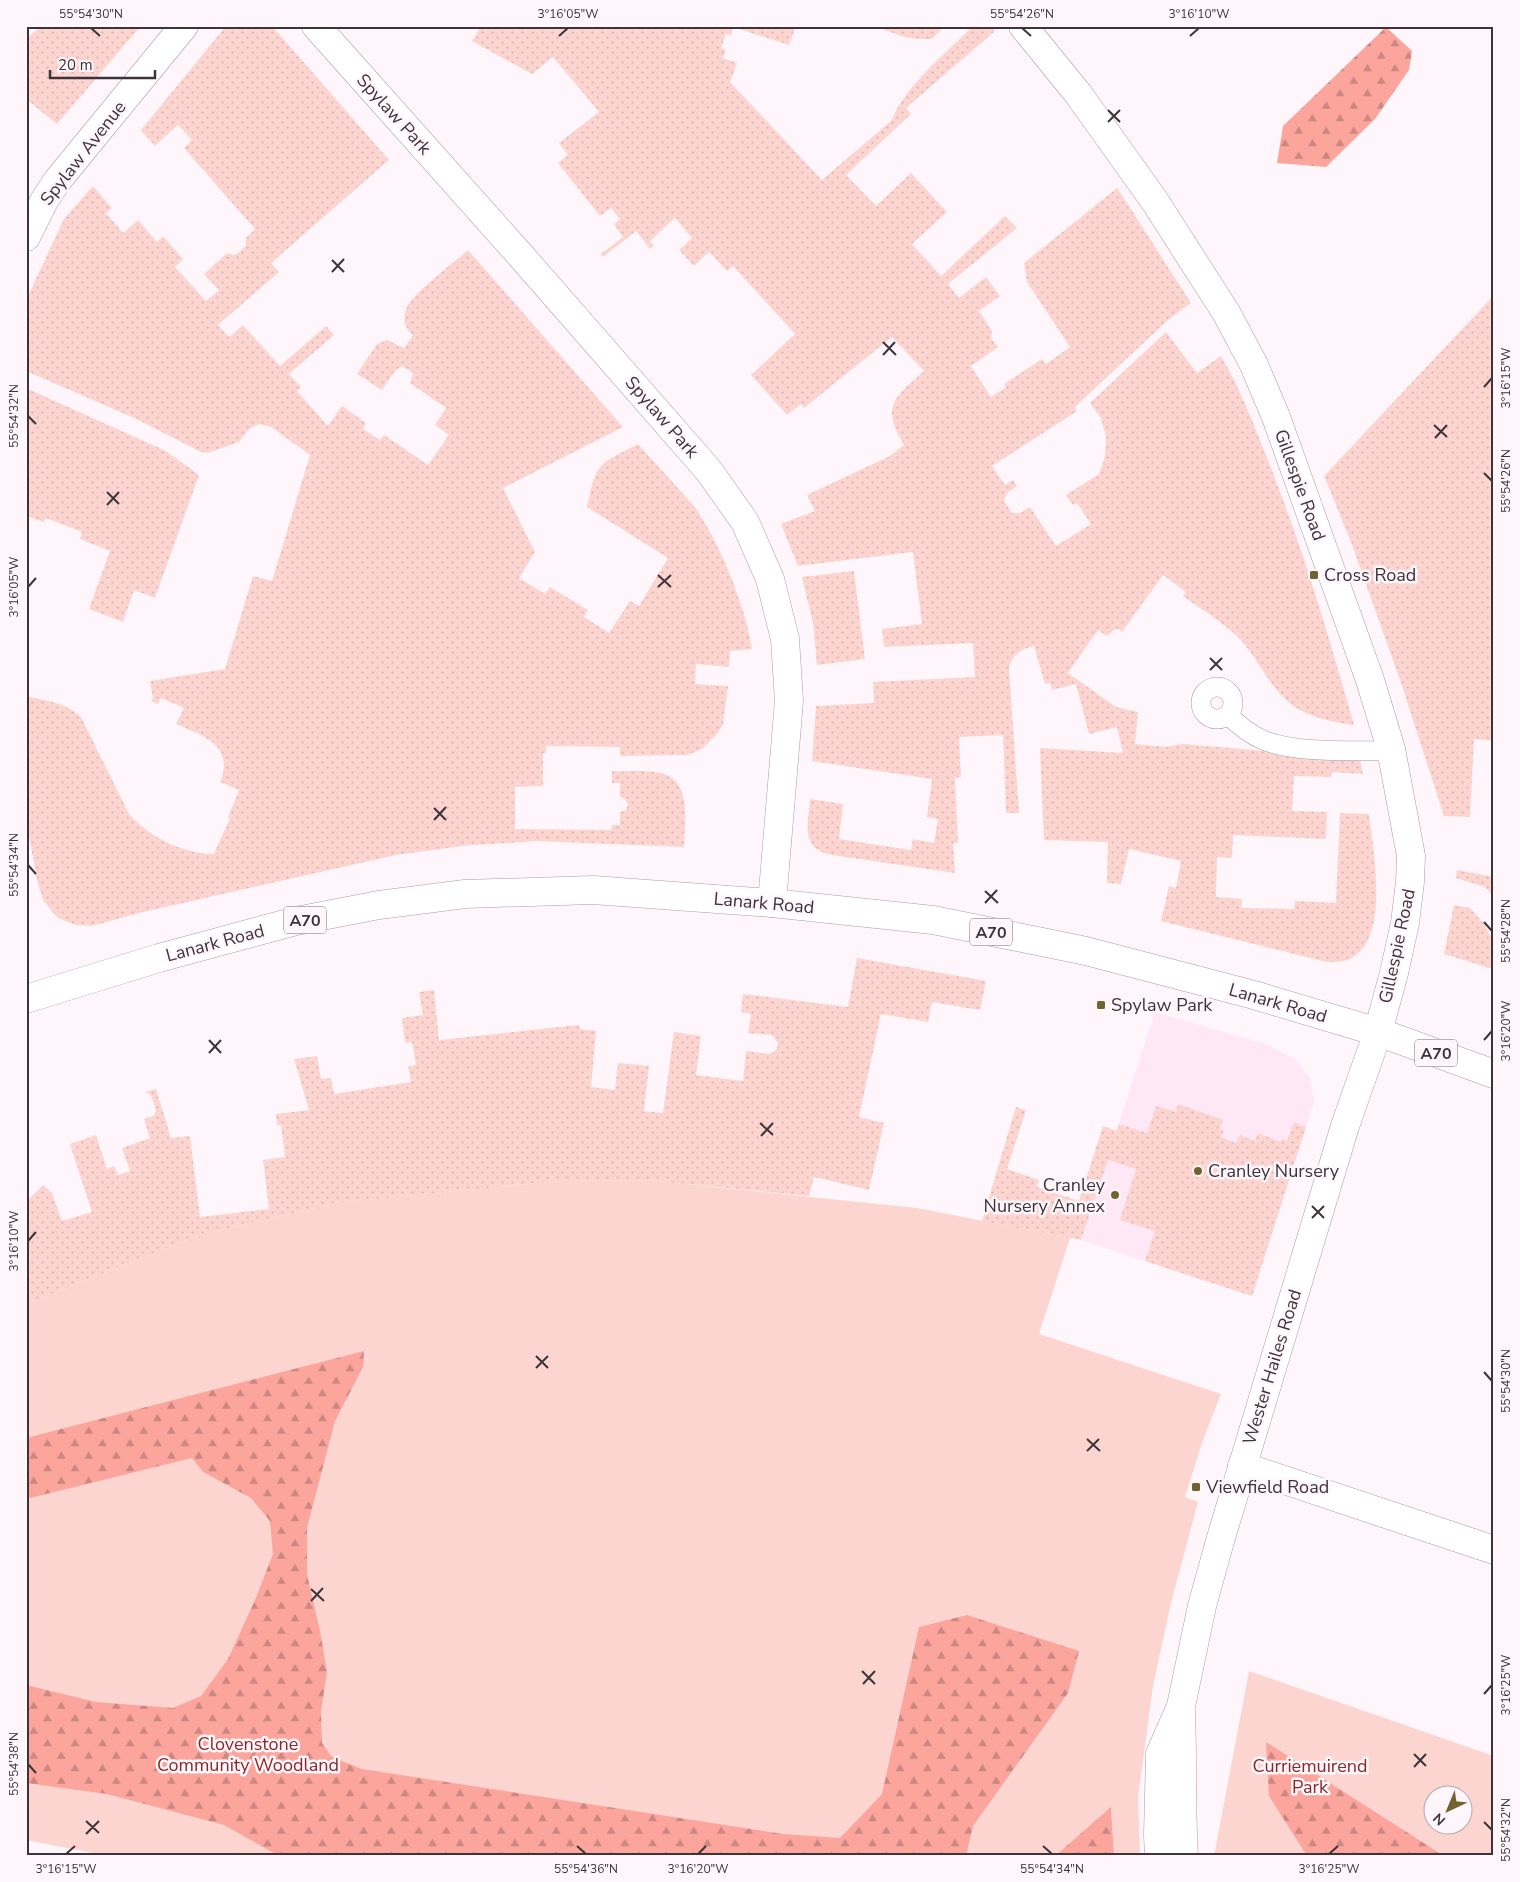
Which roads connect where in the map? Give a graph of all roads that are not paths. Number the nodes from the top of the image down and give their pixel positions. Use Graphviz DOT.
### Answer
graph roads {
  1 [pos="184,26"];
  2 [pos="316,26"];
  3 [pos="1023,26"];
  4 [pos="26,237"];
  5 [pos="1228,715"];
  6 [pos="1391,750"];
  7 [pos="772,903"];
  8 [pos="26,999"];
  9 [pos="1378,1032"];
  10 [pos="1494,1074"];
  11 [pos="1242,1466"];
  12 [pos="1494,1550"];
  13 [pos="1180,1706"];
  14 [pos="1159,1856"];
  15 [pos="1184,1856"];
  1 -- 4 [label="main road, Spylaw Avenue"];
  2 -- 7 [label="main road, Spylaw Park"];
  3 -- 6 [label="main road, Gillespie Road"];
  5 -- 6 [label="lane"];
  6 -- 9 [label="main road, Gillespie Road"];
  7 -- 8 [label="main road, Lanark Road / A70"];
  7 -- 9 [label="main road, Lanark Road / A70"];
  9 -- 10 [label="main road, Lanark Road / A70"];
  9 -- 11 [label="main road, Wester Hailes Road"];
  11 -- 12 [label="main road"];
  11 -- 13 [label="main road, Wester Hailes Road"];
  13 -- 14 [label="main road, Wester Hailes Road"];
  13 -- 15 [label="main road, Wester Hailes Road"];
}
